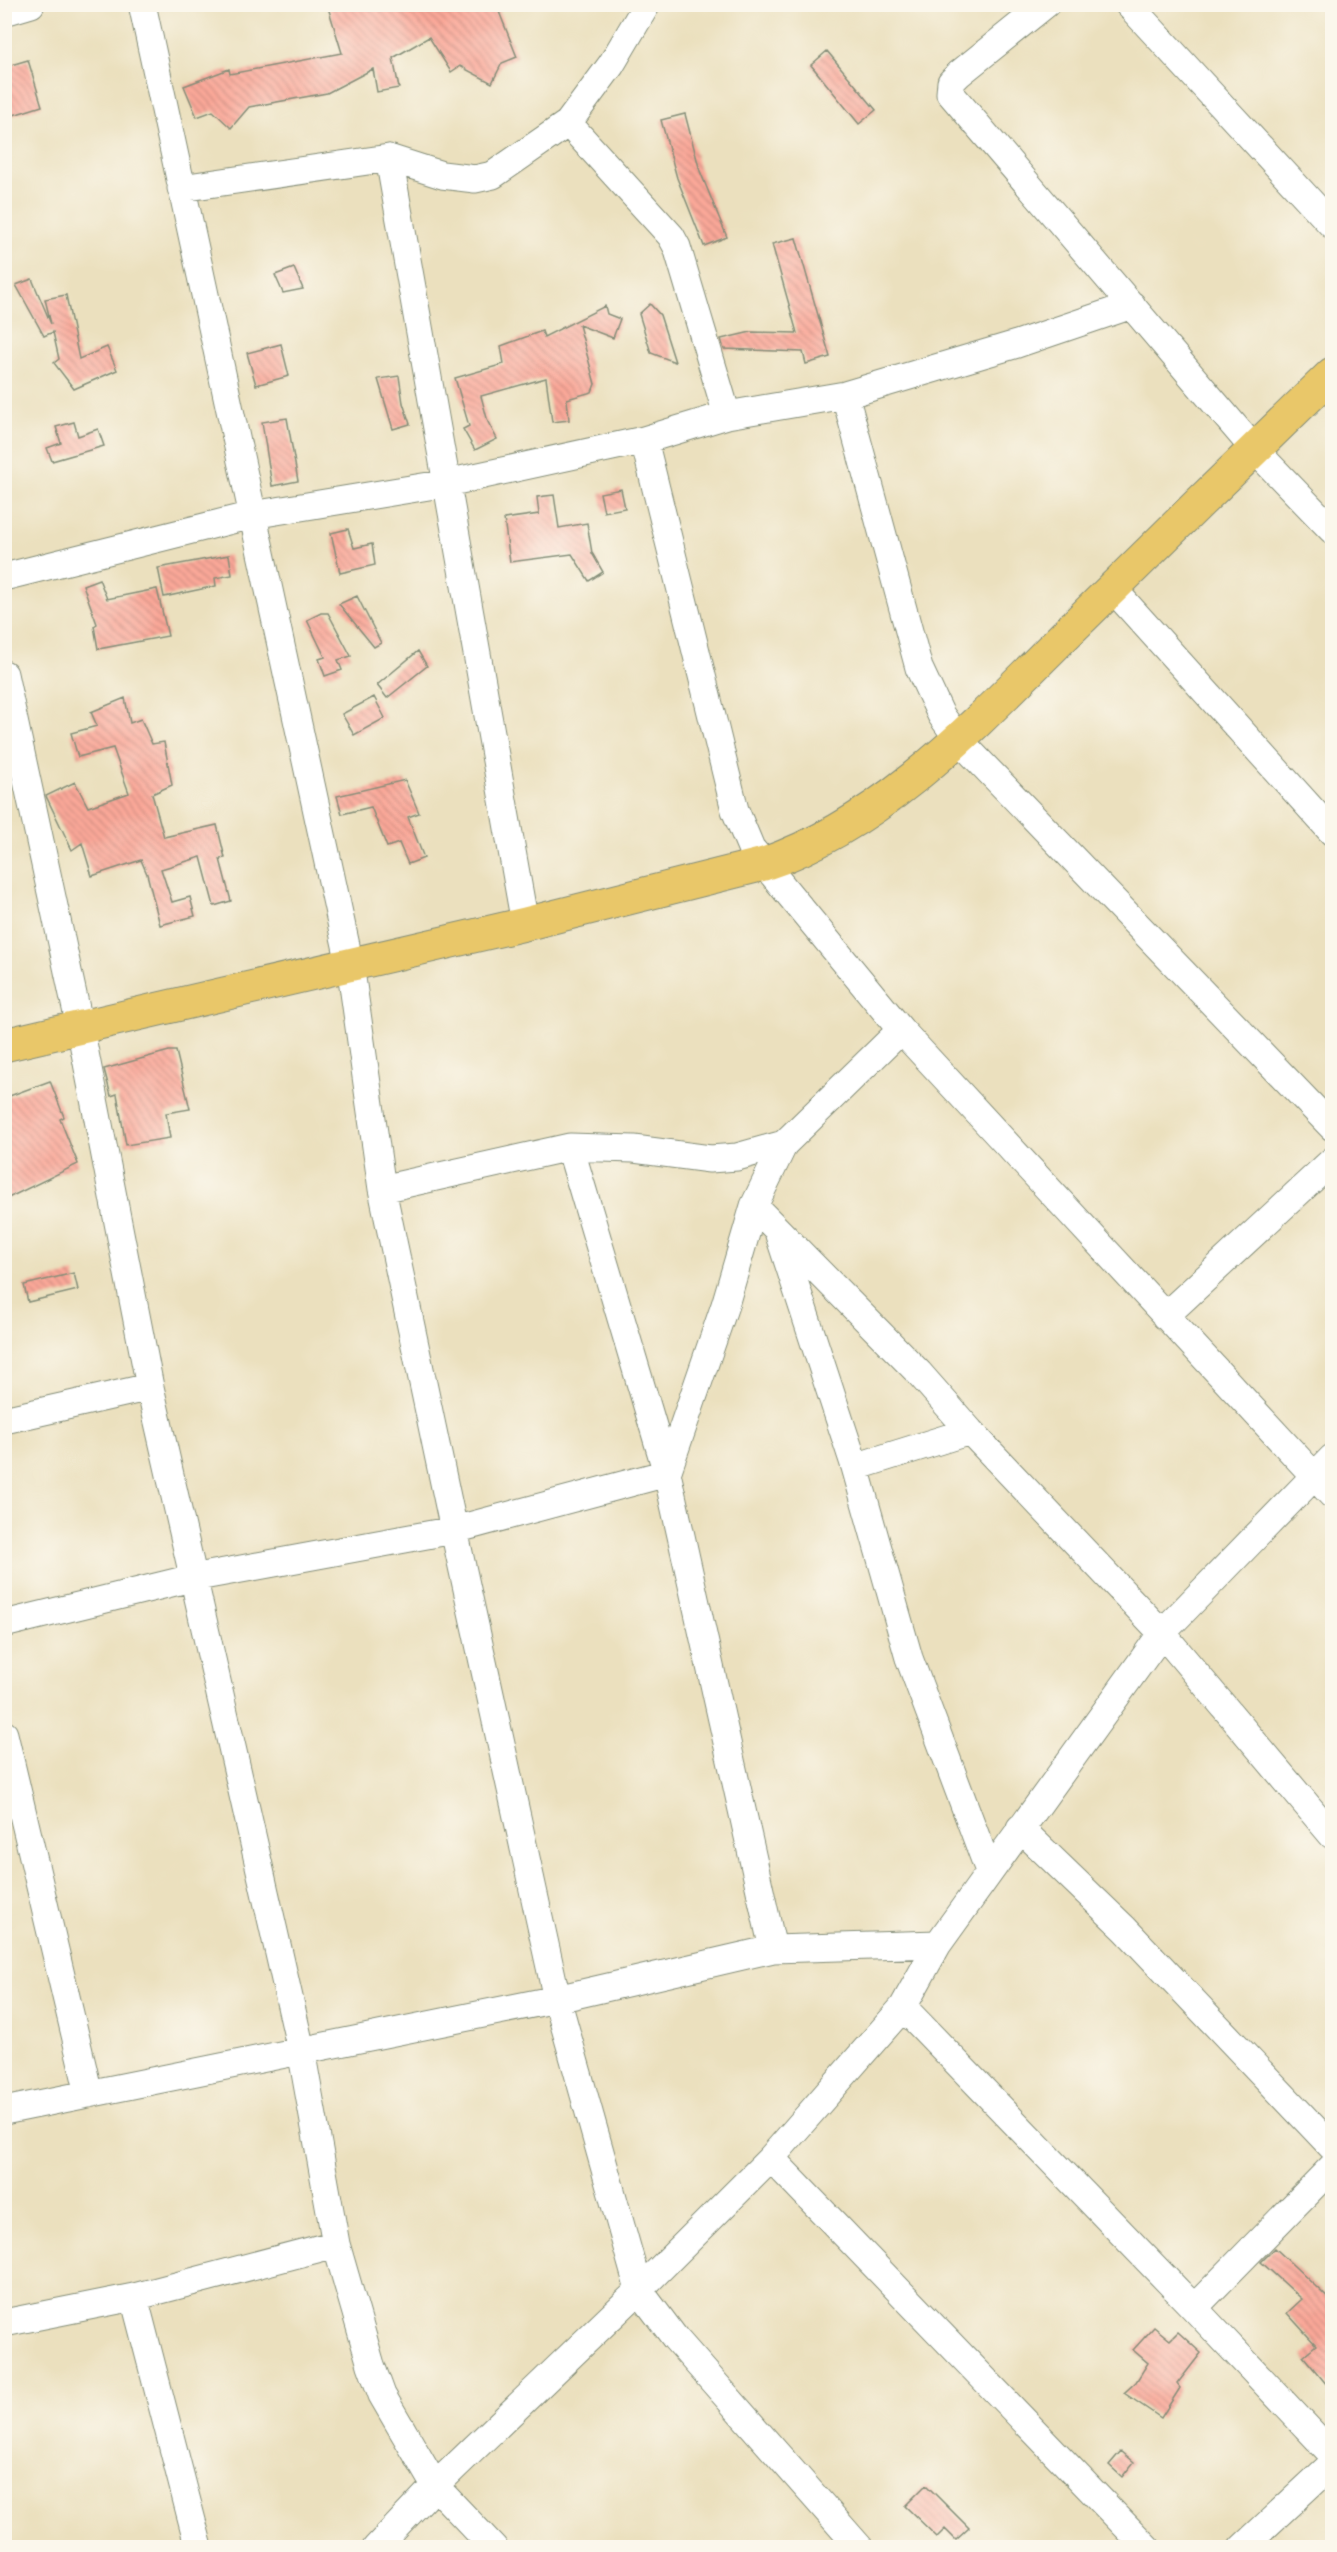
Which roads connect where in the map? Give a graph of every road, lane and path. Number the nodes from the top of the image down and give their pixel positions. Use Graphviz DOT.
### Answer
graph roads {
  1 [pos="31,4"];
  2 [pos="142,4"];
  3 [pos="647,4"];
  4 [pos="1046,4"];
  5 [pos="1128,4"];
  6 [pos="4,12"];
  7 [pos="568,123"];
  8 [pos="389,158"];
  9 [pos="182,188"];
  10 [pos="1332,225"];
  11 [pos="1132,304"];
  12 [pos="1332,374"];
  13 [pos="845,395"];
  14 [pos="727,415"];
  15 [pos="644,440"];
  16 [pos="1254,449"];
  17 [pos="447,483"];
  18 [pos="252,515"];
  19 [pos="1332,530"];
  20 [pos="4,577"];
  21 [pos="1113,589"];
  22 [pos="4,674"];
  23 [pos="959,740"];
  24 [pos="1332,832"];
  25 [pos="764,864"];
  26 [pos="525,924"];
  27 [pos="350,964"];
  28 [pos="80,1027"];
  29 [pos="901,1030"];
  30 [pos="4,1045"];
  31 [pos="1332,1127"];
  32 [pos="784,1144"];
  33 [pos="570,1147"];
  34 [pos="1332,1161"];
  35 [pos="382,1189"];
  36 [pos="754,1206"];
  37 [pos="777,1228"];
  38 [pos="1165,1316"];
  39 [pos="150,1387"];
  40 [pos="4,1419"];
  41 [pos="970,1431"];
  42 [pos="855,1467"];
  43 [pos="667,1473"];
  44 [pos="1327,1476"];
  45 [pos="453,1530"];
  46 [pos="192,1578"];
  47 [pos="4,1624"];
  48 [pos="1162,1633"];
  49 [pos="4,1734"];
  50 [pos="1020,1828"];
  51 [pos="1332,1835"];
  52 [pos="989,1871"];
  53 [pos="938,1944"];
  54 [pos="773,1949"];
  55 [pos="557,1999"];
  56 [pos="903,2007"];
  57 [pos="301,2050"];
  58 [pos="88,2094"];
  59 [pos="4,2111"];
  60 [pos="1332,2147"];
  61 [pos="771,2158"];
  62 [pos="1332,2167"];
  63 [pos="336,2244"];
  64 [pos="639,2290"];
  65 [pos="134,2297"];
  66 [pos="1194,2308"];
  67 [pos="4,2323"];
  68 [pos="1332,2454"];
  69 [pos="1332,2464"];
  70 [pos="435,2486"];
  71 [pos="200,2547"];
  72 [pos="376,2547"];
  73 [pos="494,2547"];
  74 [pos="860,2547"];
  75 [pos="1148,2547"];
  76 [pos="1242,2547"];
  1 -- 6 [label="street"];
  2 -- 9 [label="street"];
  3 -- 7 [label="street"];
  4 -- 11 [label="street"];
  5 -- 10 [label="street"];
  7 -- 8 [label="street"];
  7 -- 14 [label="street"];
  8 -- 9 [label="street"];
  8 -- 17 [label="street"];
  9 -- 18 [label="street"];
  11 -- 13 [label="street"];
  11 -- 16 [label="street"];
  12 -- 16 [label="main road"];
  13 -- 14 [label="street"];
  13 -- 23 [label="street"];
  14 -- 15 [label="street"];
  15 -- 17 [label="street"];
  15 -- 25 [label="street"];
  16 -- 19 [label="street"];
  16 -- 21 [label="main road"];
  17 -- 18 [label="street"];
  17 -- 26 [label="street"];
  18 -- 20 [label="street"];
  18 -- 27 [label="street"];
  21 -- 23 [label="main road"];
  21 -- 24 [label="street"];
  22 -- 28 [label="street"];
  23 -- 25 [label="main road"];
  23 -- 31 [label="street"];
  25 -- 26 [label="main road"];
  25 -- 29 [label="street"];
  26 -- 27 [label="main road"];
  27 -- 28 [label="main road"];
  27 -- 35 [label="street"];
  28 -- 30 [label="main road"];
  28 -- 39 [label="street"];
  29 -- 32 [label="street"];
  29 -- 38 [label="street"];
  32 -- 33 [label="street"];
  32 -- 36 [label="street"];
  33 -- 35 [label="street"];
  33 -- 43 [label="street"];
  34 -- 38 [label="street"];
  35 -- 45 [label="street"];
  36 -- 37 [label="street"];
  36 -- 43 [label="street"];
  37 -- 41 [label="street"];
  37 -- 42 [label="street"];
  38 -- 44 [label="street"];
  39 -- 40 [label="street"];
  39 -- 46 [label="street"];
  41 -- 42 [label="street"];
  41 -- 48 [label="street"];
  42 -- 52 [label="street"];
  43 -- 45 [label="street"];
  43 -- 54 [label="street"];
  44 -- 48 [label="street"];
  45 -- 46 [label="street"];
  45 -- 55 [label="street"];
  46 -- 47 [label="street"];
  46 -- 57 [label="street"];
  48 -- 50 [label="street"];
  48 -- 51 [label="street"];
  49 -- 58 [label="street"];
  50 -- 52 [label="street"];
  50 -- 60 [label="street"];
  52 -- 53 [label="street"];
  53 -- 54 [label="street"];
  53 -- 56 [label="street"];
  54 -- 55 [label="street"];
  55 -- 57 [label="street"];
  55 -- 64 [label="street"];
  56 -- 61 [label="street"];
  56 -- 66 [label="street"];
  57 -- 58 [label="street"];
  57 -- 63 [label="street"];
  58 -- 59 [label="street"];
  61 -- 64 [label="street"];
  61 -- 75 [label="street"];
  62 -- 66 [label="street"];
  63 -- 65 [label="street"];
  63 -- 70 [label="street"];
  64 -- 70 [label="street"];
  64 -- 74 [label="street"];
  65 -- 67 [label="street"];
  65 -- 71 [label="street"];
  66 -- 68 [label="street"];
  69 -- 76 [label="street"];
  70 -- 72 [label="street"];
  70 -- 73 [label="street"];
}
